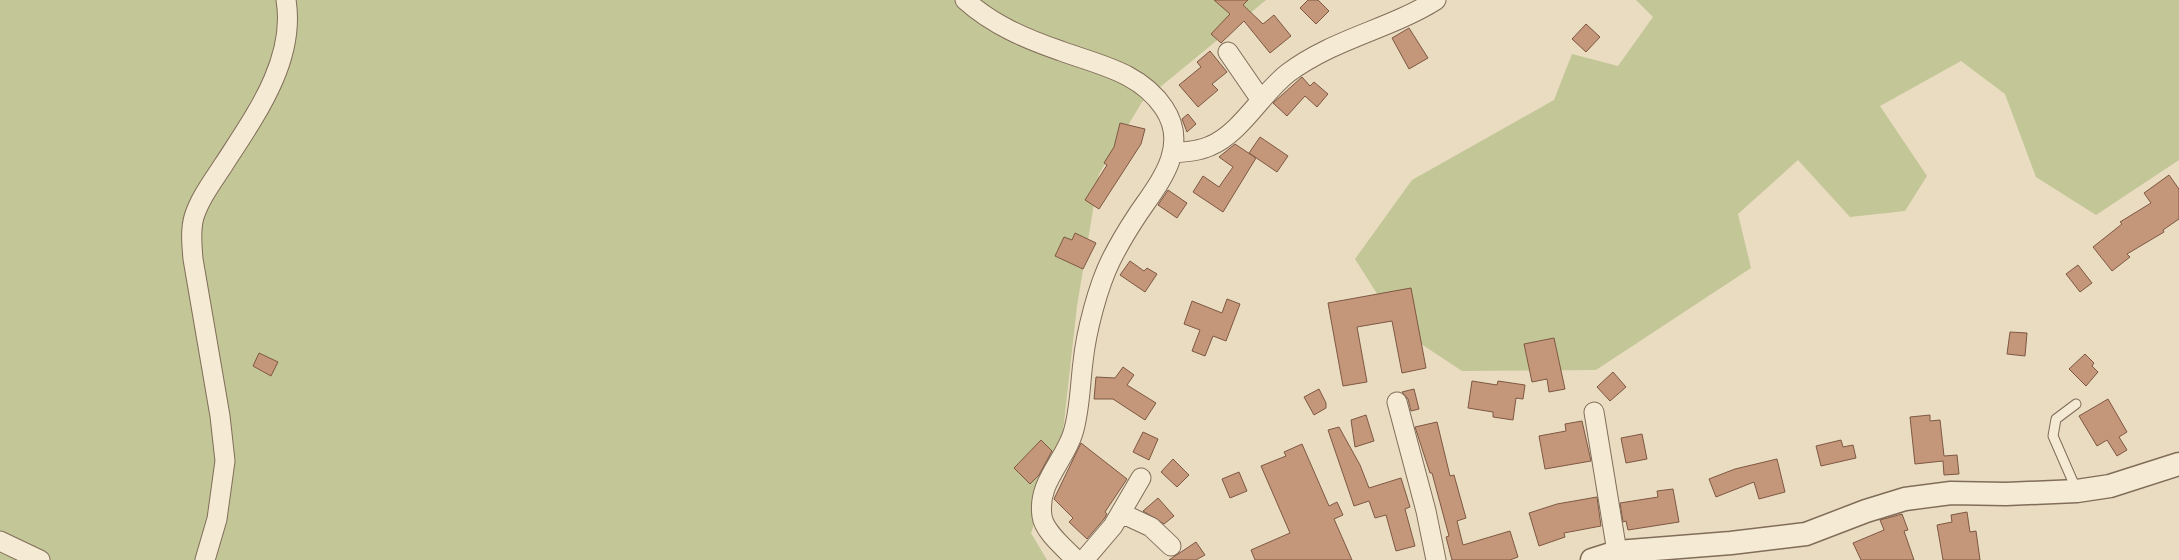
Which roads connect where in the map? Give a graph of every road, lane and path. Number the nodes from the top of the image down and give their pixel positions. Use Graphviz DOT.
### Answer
graph roads {
  1 [pos="286,0"];
  2 [pos="965,0"];
  3 [pos="1436,0"];
  4 [pos="1228,52"];
  5 [pos="1261,100"];
  6 [pos="1173,153"];
  7 [pos="1397,402"];
  8 [pos="2076,404"];
  9 [pos="1594,412"];
  10 [pos="2179,464"];
  11 [pos="1141,478"];
  12 [pos="2077,491"];
  13 [pos="1121,513"];
  14 [pos="0,541"];
  15 [pos="1171,546"];
  16 [pos="1617,552"];
  17 [pos="40,560"];
  18 [pos="205,560"];
  19 [pos="1076,560"];
  20 [pos="1084,560"];
  21 [pos="1436,560"];
  22 [pos="1592,560"];
  1 -- 18 [label="street"];
  2 -- 6 [label="street"];
  3 -- 5 [label="street"];
  4 -- 5 [label="street"];
  5 -- 6 [label="street"];
  6 -- 19 [label="street"];
  7 -- 21 [label="street"];
  8 -- 12 [label="lane"];
  9 -- 16 [label="street"];
  10 -- 12 [label="street"];
  11 -- 13 [label="street"];
  12 -- 16 [label="street"];
  13 -- 15 [label="street"];
  13 -- 20 [label="street"];
  14 -- 17 [label="street"];
  16 -- 22 [label="street"];
}
